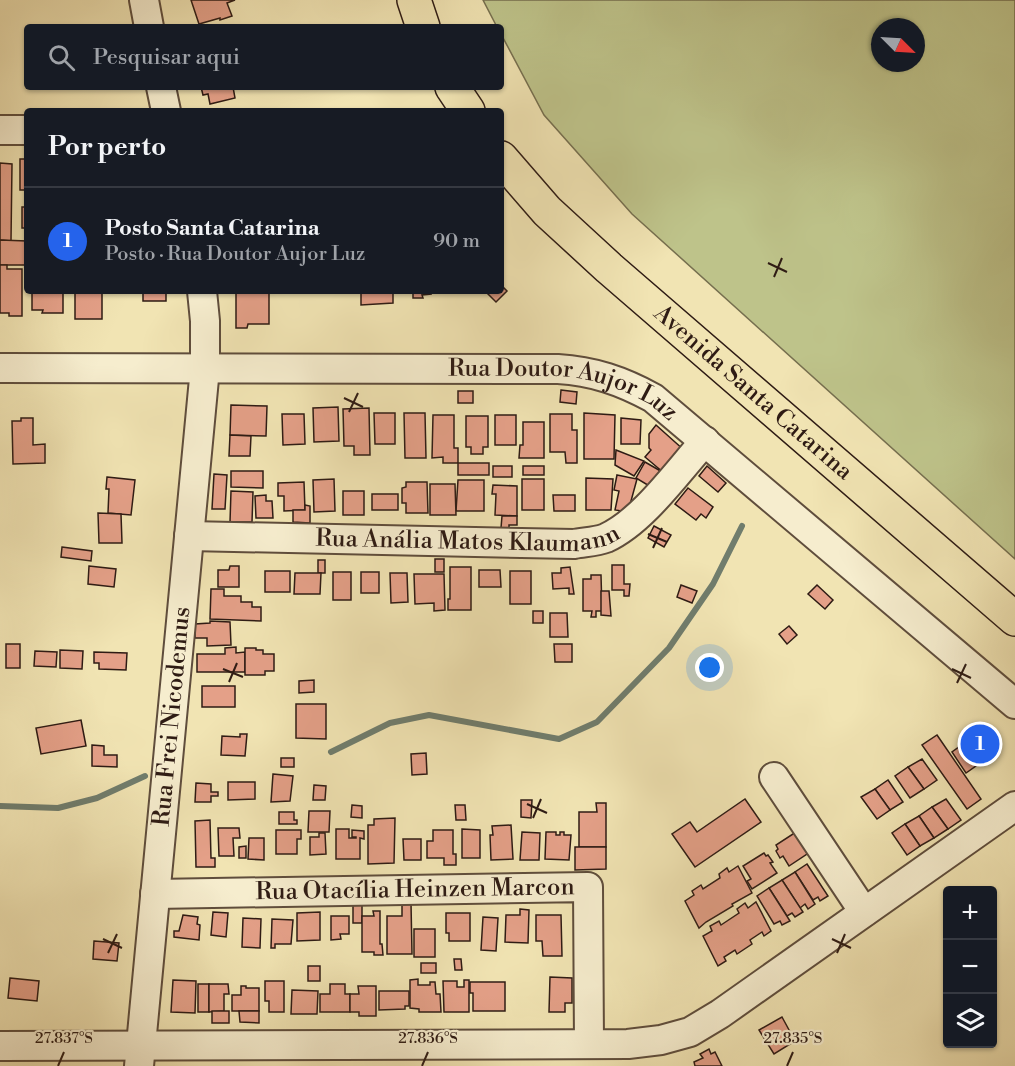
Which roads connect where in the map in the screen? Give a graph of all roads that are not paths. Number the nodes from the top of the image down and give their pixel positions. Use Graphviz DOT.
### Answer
graph roads {
  1 [pos="144,0"];
  2 [pos="414,0"];
  3 [pos="148,24"];
  4 [pos="422,24"];
  5 [pos="162,90"];
  6 [pos="454,90"];
  7 [pos="165,108"];
  8 [pos="466,108"];
  9 [pos="0,130"];
  10 [pos="24,130"];
  11 [pos="504,161"];
  12 [pos="202,294"];
  13 [pos="0,368"];
  14 [pos="205,368"];
  15 [pos="705,441"];
  16 [pos="189,536"];
  17 [pos="1015,619"];
  18 [pos="1015,704"];
  19 [pos="774,777"];
  20 [pos="1015,806"];
  21 [pos="155,894"];
  22 [pos="864,912"];
  23 [pos="589,1044"];
  24 [pos="0,1046"];
  25 [pos="140,1056"];
  1 -- 3 [label="street"];
  2 -- 4 [label="main road"];
  5 -- 7 [label="street"];
  6 -- 8 [label="main road"];
  9 -- 10 [label="street"];
  11 -- 17 [label="main road, Avenida Santa Catarina"];
  12 -- 14 [label="street, Rua Frei Nicodemus"];
  13 -- 14 [label="street, Rua Doutor Aujor Luz"];
  14 -- 15 [label="street, Rua Doutor Aujor Luz"];
  14 -- 16 [label="street, Rua Frei Nicodemus"];
  15 -- 16 [label="street, Rua Anália Matos Klaumann"];
  15 -- 18 [label="street, Rua Doutor Aujor Luz"];
  16 -- 21 [label="street, Rua Frei Nicodemus"];
  19 -- 22 [label="street"];
  20 -- 22 [label="street"];
  21 -- 23 [label="street, Rua Otacília Heinzen Marcon"];
  21 -- 25 [label="street, Rua Frei Nicodemus"];
  22 -- 23 [label="street"];
  23 -- 25 [label="street"];
  24 -- 25 [label="street"];
}
